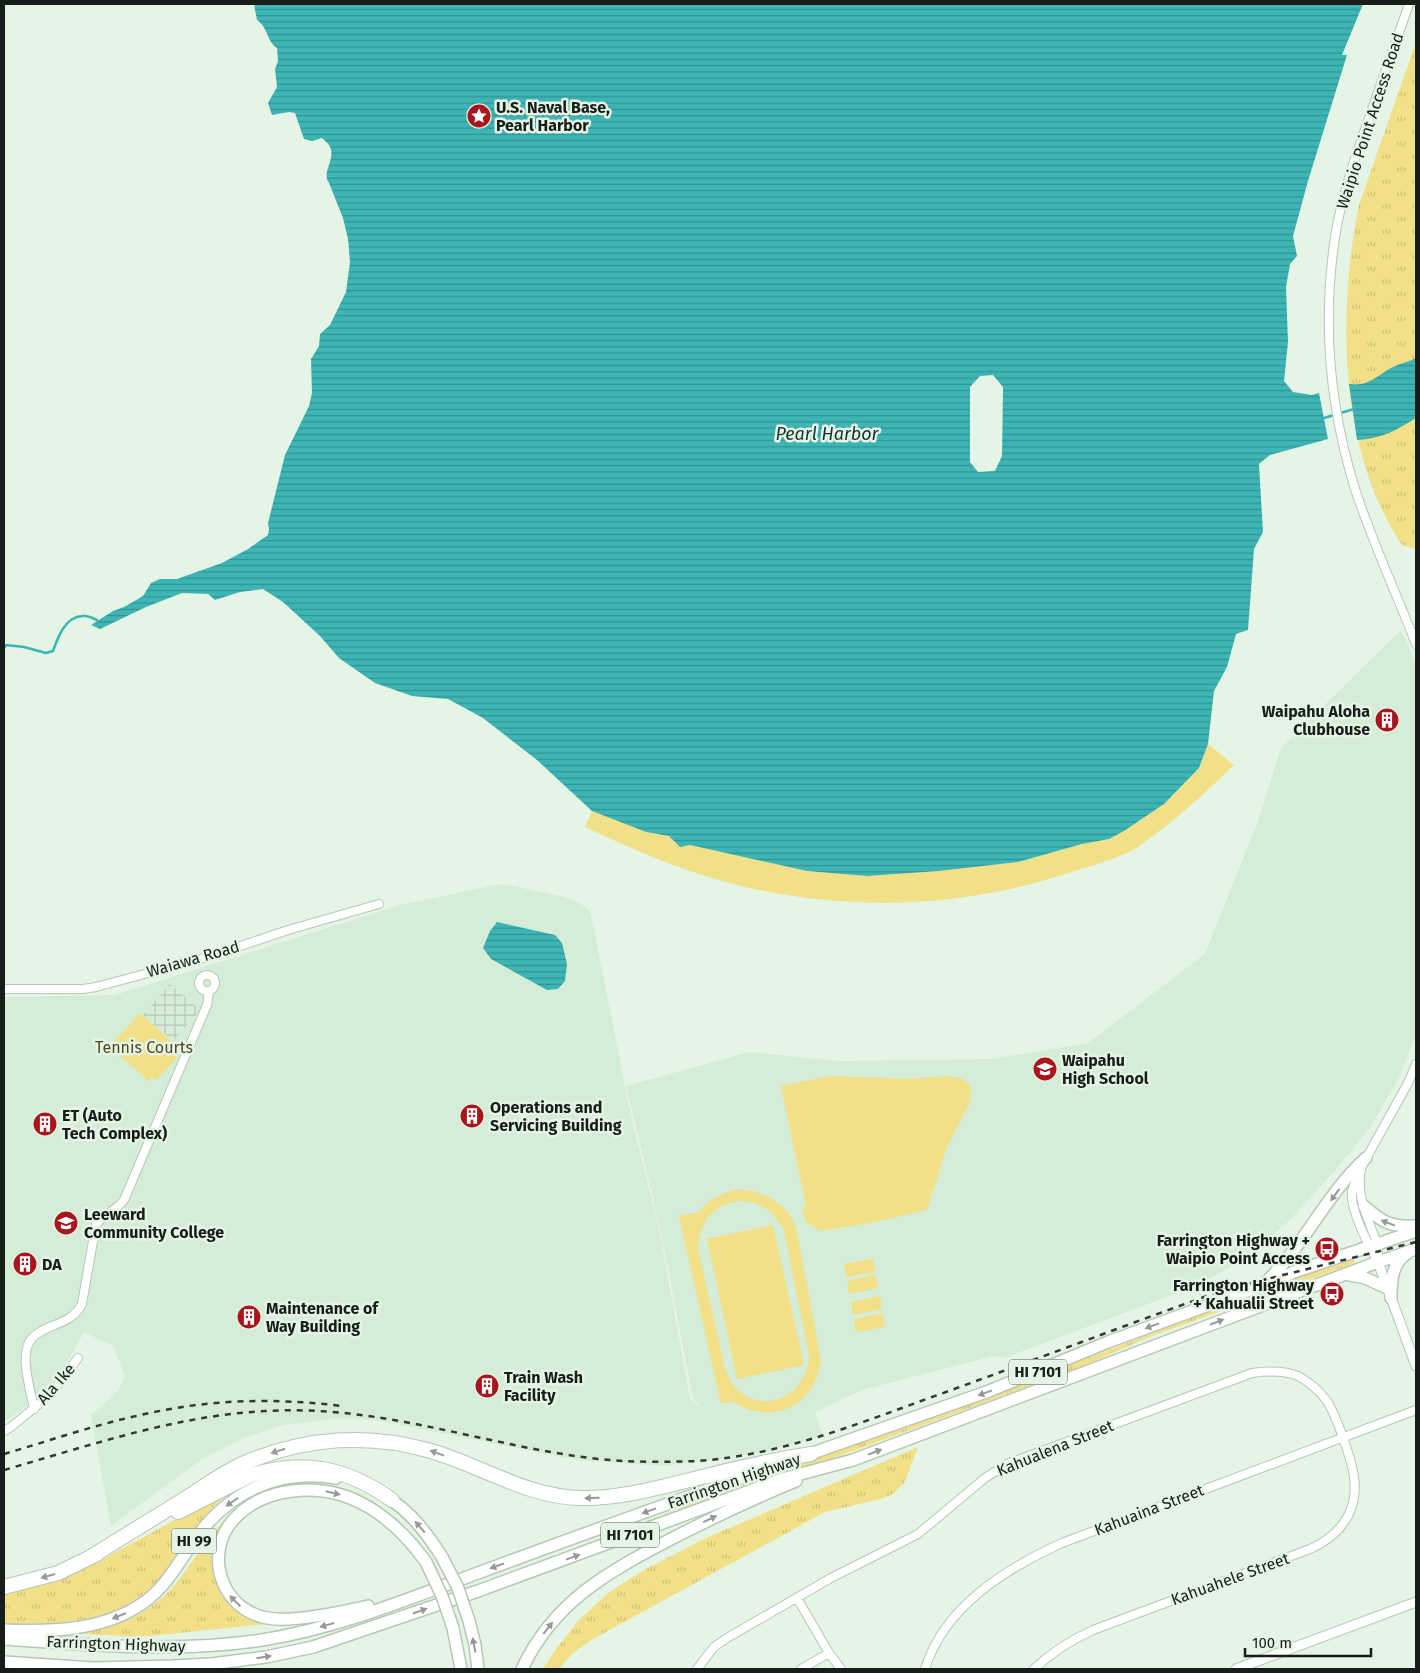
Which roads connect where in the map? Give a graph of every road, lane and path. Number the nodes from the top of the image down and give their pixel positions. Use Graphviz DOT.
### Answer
graph roads {
  1 [pos="1409,4"];
  2 [pos="1416,644"];
  3 [pos="378,904"];
  4 [pos="4,989"];
  5 [pos="209,991"];
  6 [pos="1416,1064"];
  7 [pos="1366,1158"];
  8 [pos="1360,1174"];
  9 [pos="1364,1206"];
  10 [pos="1416,1226"];
  11 [pos="1416,1231"];
  12 [pos="1373,1245"];
  13 [pos="1414,1250"];
  14 [pos="1378,1262"];
  15 [pos="1346,1274"];
  16 [pos="1263,1285"];
  17 [pos="1389,1293"];
  18 [pos="78,1358"];
  19 [pos="1416,1366"];
  20 [pos="34,1409"];
  21 [pos="1416,1410"];
  22 [pos="4,1431"];
  23 [pos="1343,1438"];
  24 [pos="811,1454"];
  25 [pos="853,1460"];
  26 [pos="392,1500"];
  27 [pos="89,1558"];
  28 [pos="4,1586"];
  29 [pos="433,1590"];
  30 [pos="797,1598"];
  31 [pos="1416,1602"];
  32 [pos="4,1630"];
  33 [pos="4,1639"];
  34 [pos="829,1653"];
  35 [pos="4,1662"];
  36 [pos="93,1668"];
  37 [pos="114,1669"];
  38 [pos="461,1669"];
  39 [pos="478,1669"];
  40 [pos="522,1669"];
  41 [pos="697,1669"];
  42 [pos="801,1669"];
  43 [pos="841,1669"];
  44 [pos="925,1669"];
  45 [pos="1034,1669"];
  46 [pos="1236,1669"];
  1 -- 2 [label="street, Waipio Point Access Road"];
  3 -- 4 [label="street, Waiawa Road"];
  5 -- 20 [label="street, Ala Ike"];
  6 -- 7 [label="street"];
  7 -- 8 [label="street"];
  7 -- 16 [label="main road, one-way"];
  8 -- 9 [label="street"];
  8 -- 12 [label="street"];
  10 -- 9 [label="main road, one-way"];
  9 -- 12 [label="street"];
  11 -- 12 [label="main road, Farrington Highway / HI 7101"];
  12 -- 14 [label="street"];
  12 -- 16 [label="main road, Farrington Highway / HI 7101"];
  13 -- 14 [label="main road, Farrington Highway / HI 7101"];
  13 -- 17 [label="main road"];
  14 -- 15 [label="main road, Farrington Highway / HI 7101"];
  14 -- 17 [label="street"];
  15 -- 17 [label="main road"];
  25 -- 15 [label="main road, Farrington Highway / HI 7101, one-way"];
  16 -- 24 [label="main road, Farrington Highway / HI 7101, one-way"];
  17 -- 19 [label="street"];
  18 -- 20 [label="street, Ala Ike"];
  20 -- 22 [label="street, Ala Ike"];
  21 -- 23 [label="street, Kahuaina Street"];
  23 -- 30 [label="street, Kahualena Street"];
  23 -- 44 [label="street, Kahuaina Street"];
  23 -- 45 [label="street, Kahuahele Street"];
  24 -- 27 [label="highway, one-way"];
  24 -- 29 [label="main road, Farrington Highway / HI 7101, one-way"];
  36 -- 25 [label="main road, Farrington Highway / HI 7101, one-way"];
  40 -- 25 [label="main road, one-way"];
  26 -- 27 [label="highway"];
  26 -- 32 [label="main road, HI 99, one-way"];
  39 -- 26 [label="main road, HI 99, one-way, bridge"];
  27 -- 28 [label="highway, one-way"];
  29 -- 33 [label="main road, Farrington Highway / HI 7101, one-way"];
  29 -- 38 [label="main road, one-way, bridge"];
  30 -- 34 [label="street"];
  30 -- 41 [label="street, Kahualena Street"];
  31 -- 46 [label="street"];
  34 -- 42 [label="street"];
  34 -- 43 [label="street"];
  35 -- 36 [label="main road, Farrington Highway"];
  36 -- 37 [label="main road"];
}
